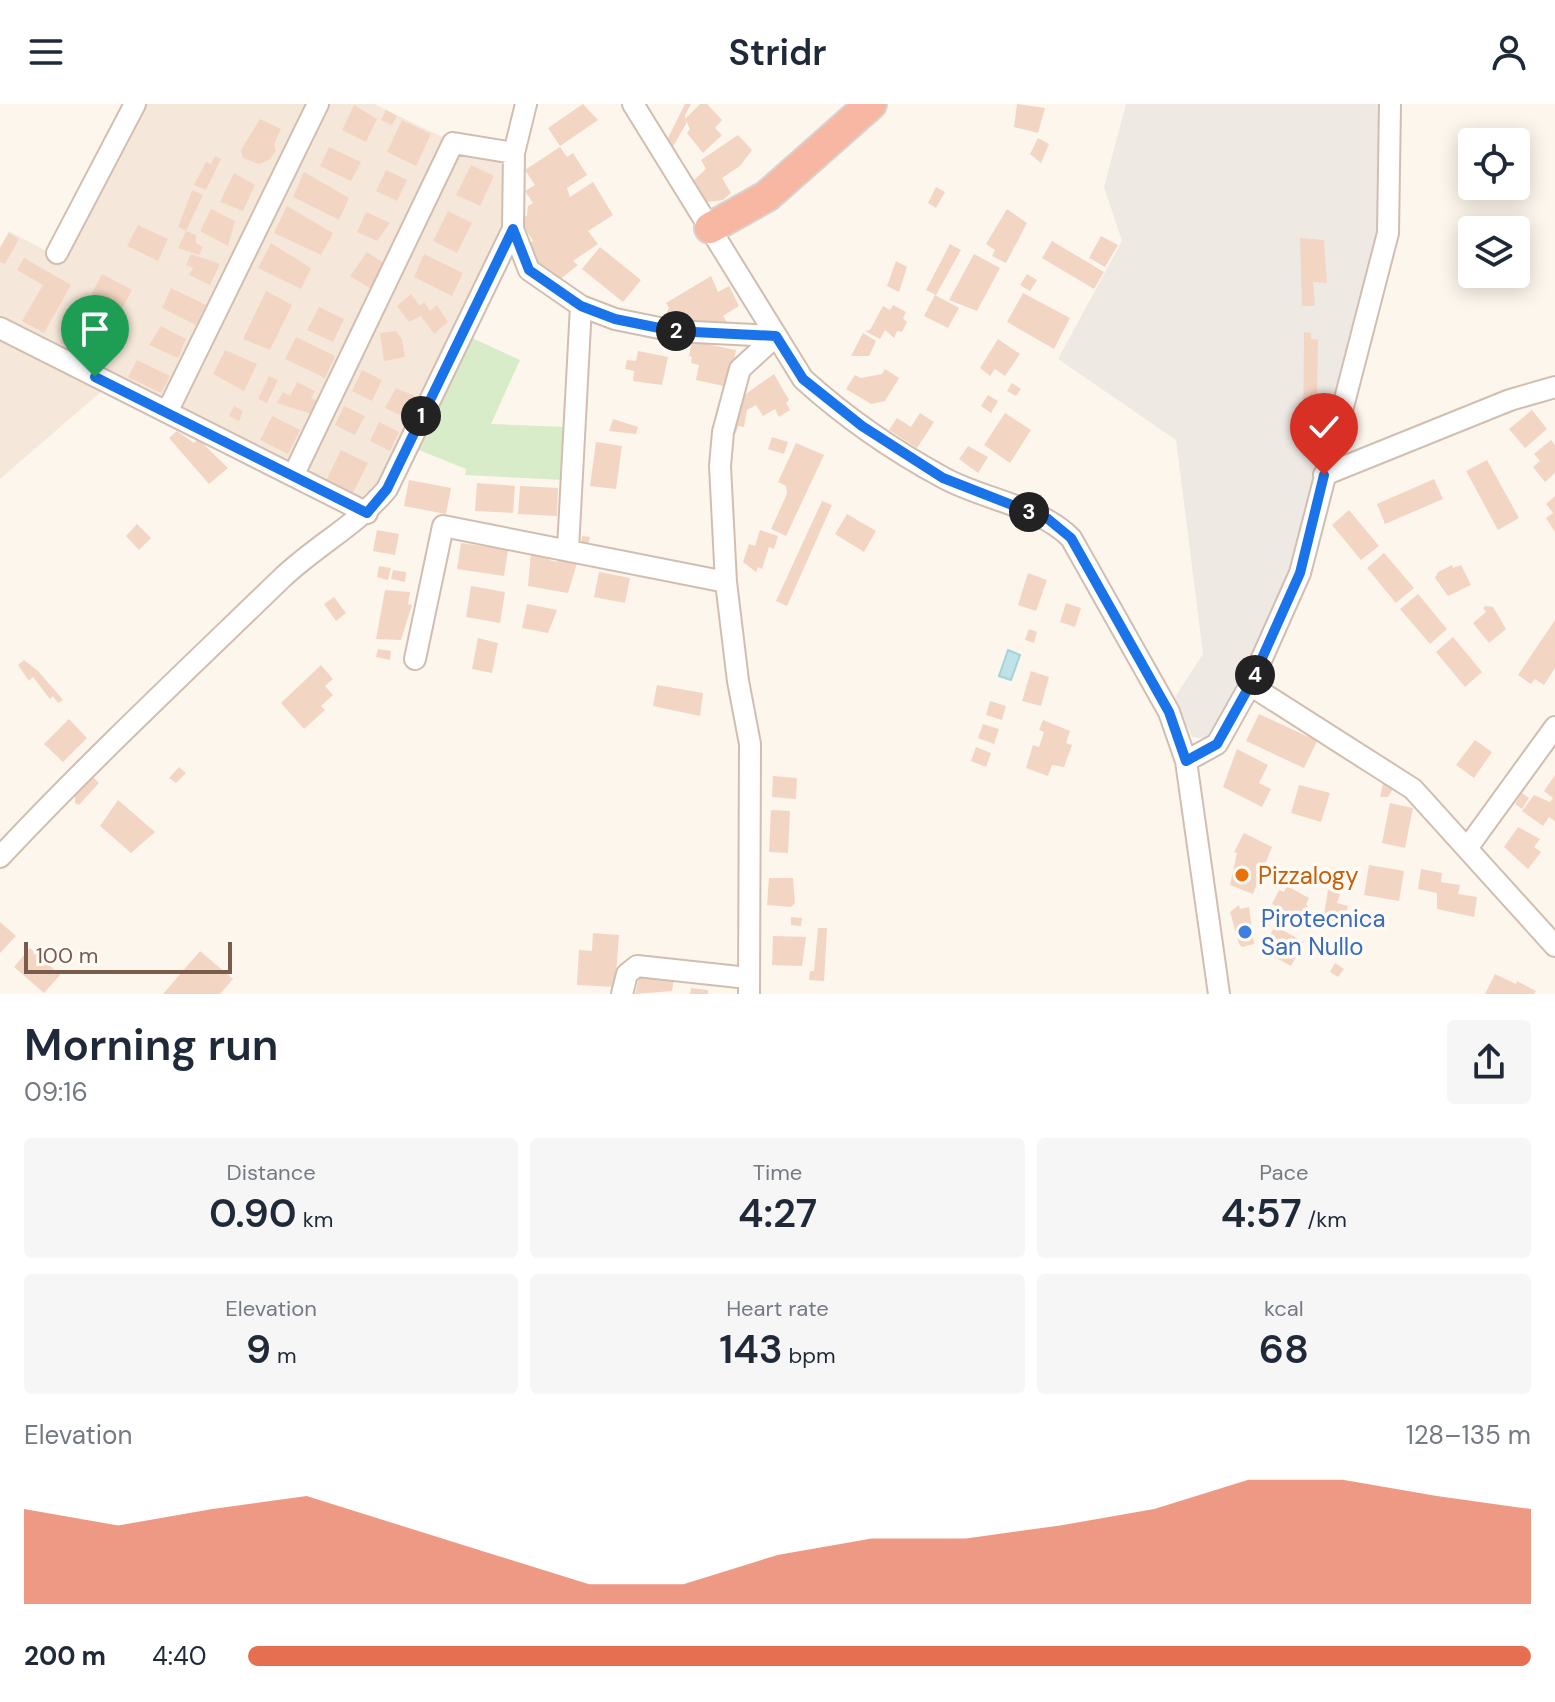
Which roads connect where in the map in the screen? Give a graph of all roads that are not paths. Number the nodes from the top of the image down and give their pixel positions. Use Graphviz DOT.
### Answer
graph roads {
  1 [pos="135,104"];
  2 [pos="318,104"];
  3 [pos="526,104"];
  4 [pos="633,104"];
  5 [pos="871,104"];
  6 [pos="1390,104"];
  7 [pos="514,153"];
  8 [pos="513,229"];
  9 [pos="716,236"];
  10 [pos="57,253"];
  11 [pos="581,306"];
  12 [pos="0,328"];
  13 [pos="776,336"];
  14 [pos="1555,387"];
  15 [pos="170,406"];
  16 [pos="294,474"];
  17 [pos="1324,475"];
  18 [pos="367,513"];
  19 [pos="568,549"];
  20 [pos="726,582"];
  21 [pos="415,659"];
  22 [pos="1250,685"];
  23 [pos="1555,727"];
  24 [pos="1186,761"];
  25 [pos="1468,847"];
  26 [pos="0,857"];
  27 [pos="1555,946"];
  28 [pos="749,986"];
  29 [pos="622,994"];
  30 [pos="1219,994"];
  1 -- 10 [label="street"];
  2 -- 15 [label="street"];
  3 -- 7 [label="street"];
  4 -- 9 [label="street"];
  5 -- 9 [label="highway"];
  6 -- 17 [label="street"];
  7 -- 8 [label="street"];
  7 -- 16 [label="street"];
  8 -- 11 [label="street"];
  8 -- 18 [label="street"];
  9 -- 13 [label="street"];
  11 -- 13 [label="street"];
  11 -- 19 [label="street"];
  12 -- 16 [label="street"];
  13 -- 20 [label="street"];
  13 -- 24 [label="street"];
  14 -- 17 [label="street"];
  16 -- 18 [label="street"];
  17 -- 22 [label="street"];
  18 -- 26 [label="street"];
  19 -- 20 [label="street"];
  19 -- 21 [label="street"];
  20 -- 28 [label="street"];
  22 -- 24 [label="street"];
  22 -- 25 [label="street"];
  23 -- 25 [label="street"];
  24 -- 30 [label="street"];
  25 -- 27 [label="street"];
  28 -- 29 [label="street"];
}
